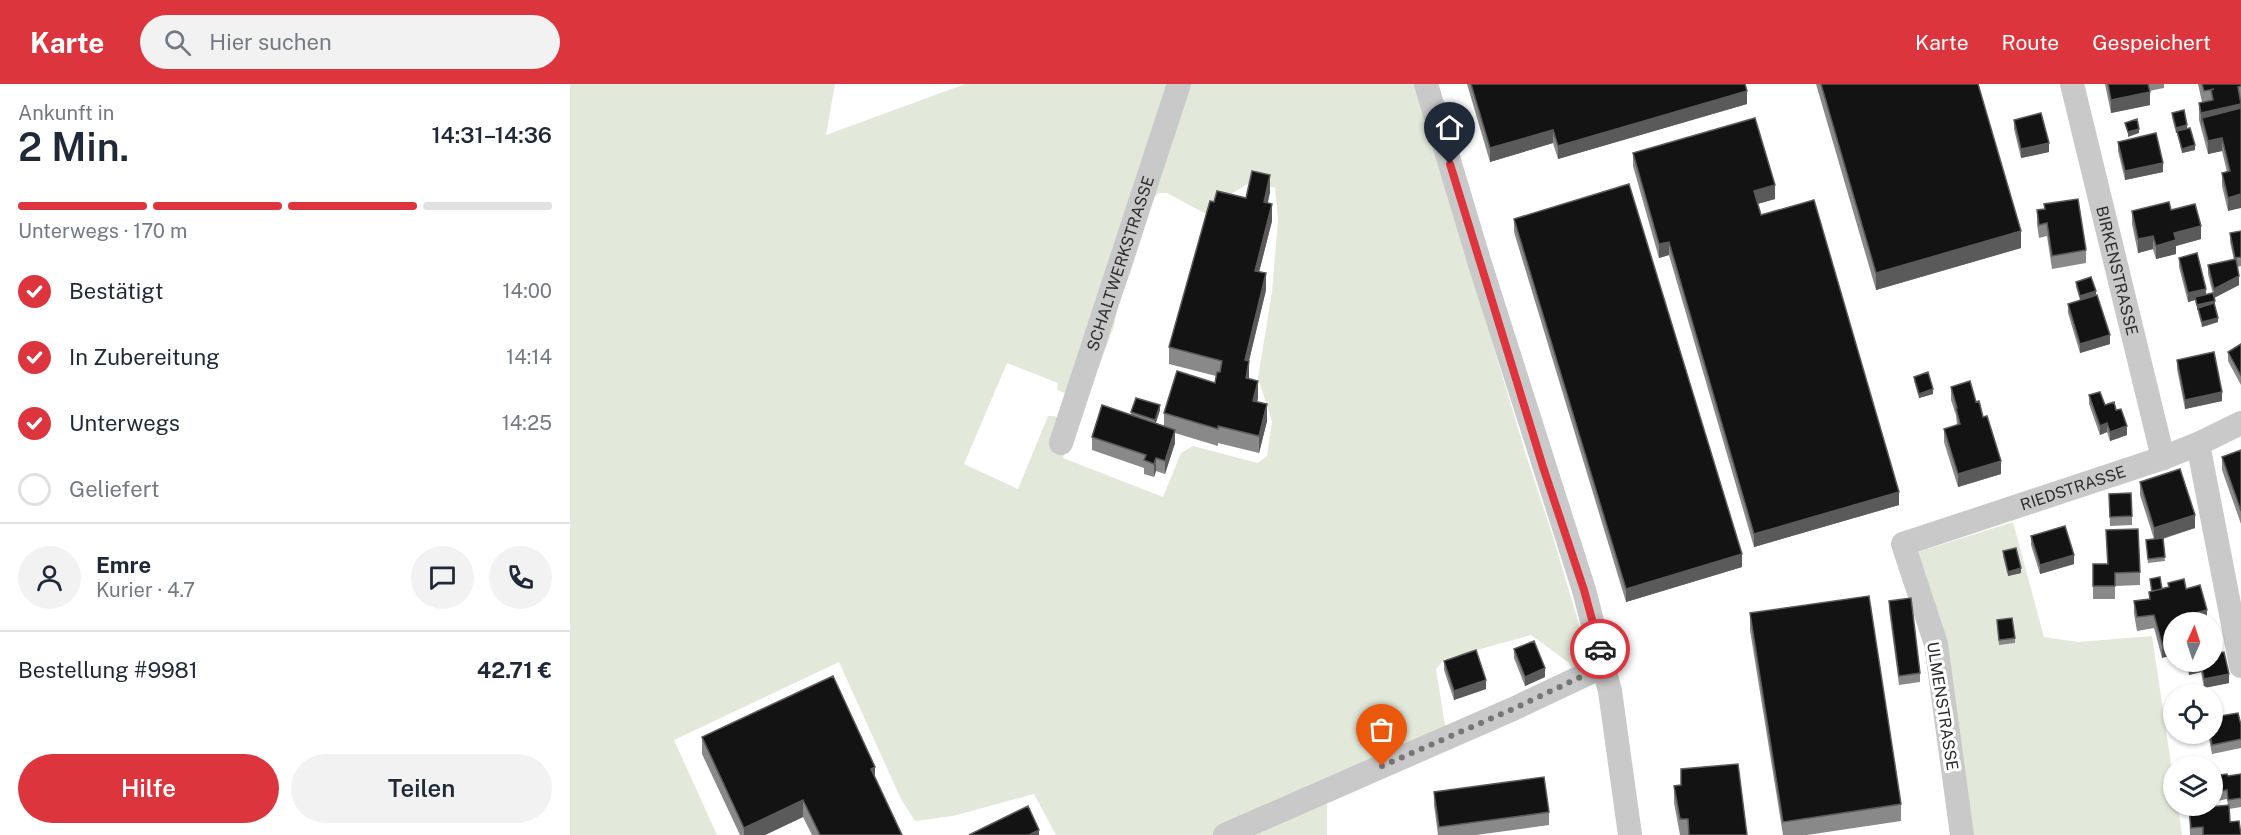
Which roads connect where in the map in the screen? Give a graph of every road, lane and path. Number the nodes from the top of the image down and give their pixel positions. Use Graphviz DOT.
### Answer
graph roads {
  1 [pos="1179,84"];
  2 [pos="1426,84"];
  3 [pos="2072,84"];
  4 [pos="2241,423"];
  5 [pos="1061,443"];
  6 [pos="2198,444"];
  7 [pos="2163,458"];
  8 [pos="1903,544"];
  9 [pos="1604,666"];
  10 [pos="2241,666"];
  11 [pos="1225,835"];
  12 [pos="1630,835"];
  13 [pos="1962,835"];
  1 -- 5 [label="street, SCHALTWERKSTRASSE"];
  2 -- 9 [label="street"];
  3 -- 7 [label="street, BIRKENSTRASSE"];
  4 -- 6 [label="street, RIEDSTRASSE"];
  6 -- 7 [label="street, RIEDSTRASSE"];
  6 -- 10 [label="street"];
  7 -- 8 [label="street, RIEDSTRASSE"];
  8 -- 13 [label="street, ULMENSTRASSE"];
  9 -- 11 [label="street"];
  9 -- 12 [label="street"];
}
